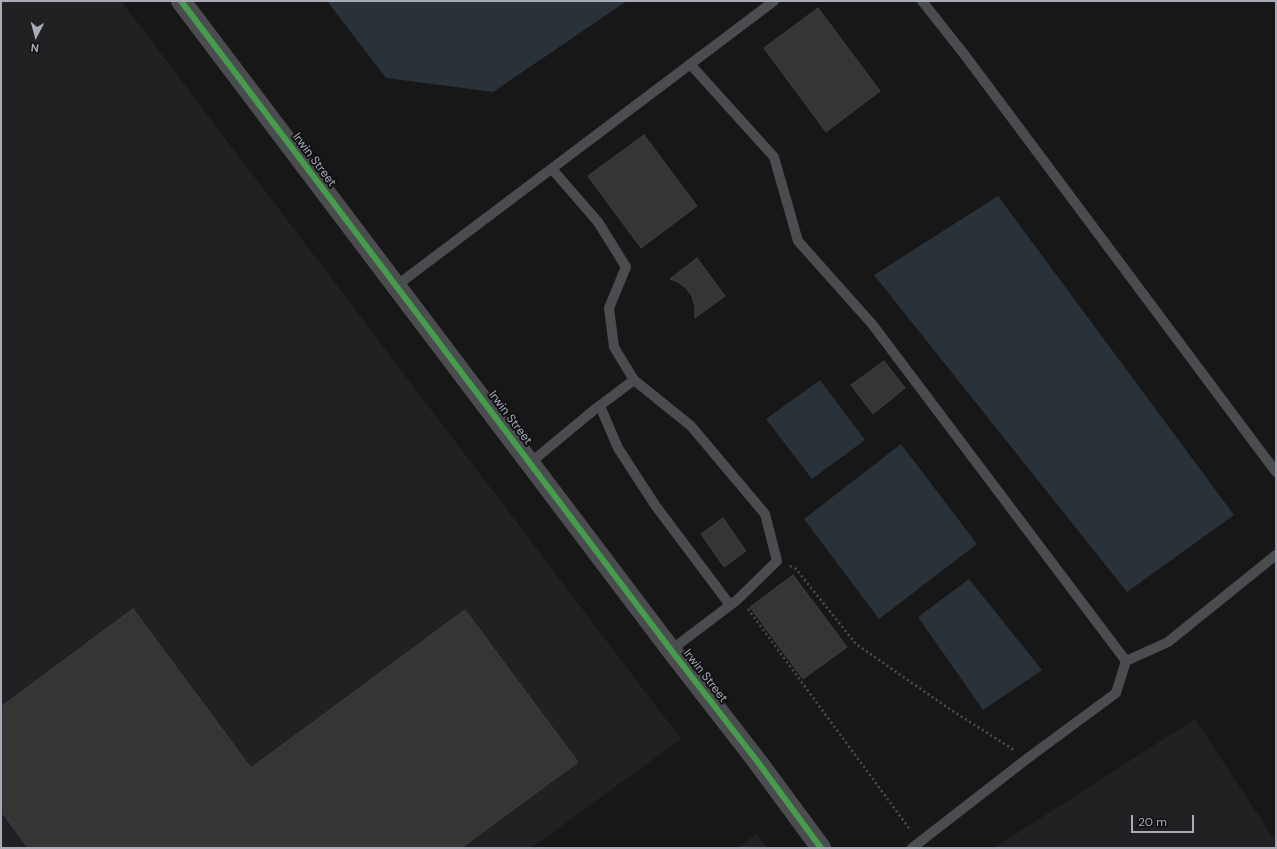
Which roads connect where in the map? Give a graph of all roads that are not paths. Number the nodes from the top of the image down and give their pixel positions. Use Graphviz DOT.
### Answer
graph roads {
  1 [pos="181,1"];
  2 [pos="774,1"];
  3 [pos="922,1"];
  4 [pos="690,64"];
  5 [pos="552,169"];
  6 [pos="396,286"];
  7 [pos="634,380"];
  8 [pos="600,406"];
  9 [pos="530,463"];
  10 [pos="1276,472"];
  11 [pos="1276,555"];
  12 [pos="730,605"];
  13 [pos="671,650"];
  14 [pos="1126,661"];
  15 [pos="916,845"];
  16 [pos="821,848"];
  1 -- 6 [label="street, Irwin Street"];
  2 -- 4 [label="lane"];
  3 -- 10 [label="lane"];
  4 -- 5 [label="lane"];
  4 -- 14 [label="lane"];
  5 -- 6 [label="lane"];
  5 -- 7 [label="lane"];
  6 -- 9 [label="street, Irwin Street"];
  7 -- 8 [label="lane"];
  7 -- 12 [label="lane"];
  8 -- 9 [label="lane"];
  8 -- 12 [label="lane"];
  9 -- 13 [label="street, Irwin Street"];
  11 -- 14 [label="lane"];
  12 -- 13 [label="lane"];
  13 -- 16 [label="street, Irwin Street"];
  14 -- 15 [label="lane"];
}
